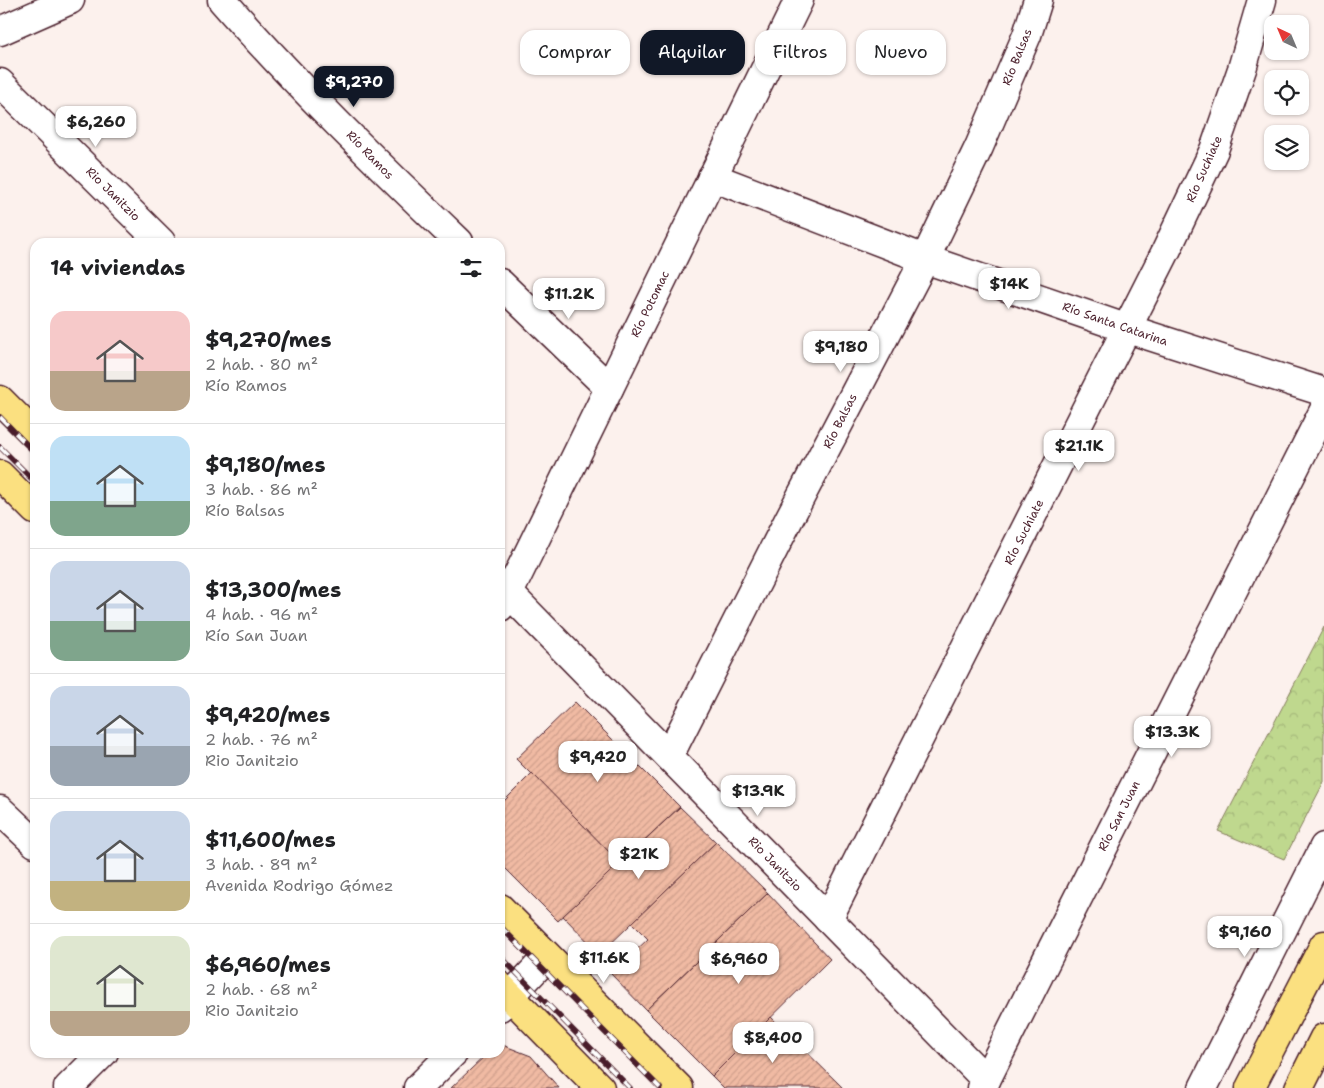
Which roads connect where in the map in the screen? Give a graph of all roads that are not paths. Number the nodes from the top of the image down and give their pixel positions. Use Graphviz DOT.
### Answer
graph roads {
  1 [pos="70,0"];
  2 [pos="222,0"];
  3 [pos="799,0"];
  4 [pos="1038,0"];
  5 [pos="1262,0"];
  6 [pos="0,31"];
  7 [pos="0,83"];
  8 [pos="712,177"];
  9 [pos="157,238"];
  10 [pos="455,238"];
  11 [pos="924,259"];
  12 [pos="505,288"];
  13 [pos="1128,329"];
  14 [pos="608,388"];
  15 [pos="1324,392"];
  16 [pos="0,400"];
  17 [pos="1324,410"];
  18 [pos="30,431"];
  19 [pos="0,475"];
  20 [pos="30,505"];
  21 [pos="505,590"];
  22 [pos="505,596"];
  23 [pos="669,756"];
  24 [pos="0,810"];
  25 [pos="30,838"];
  26 [pos="1324,847"];
  27 [pos="505,913"];
  28 [pos="828,919"];
  29 [pos="1324,945"];
  30 [pos="547,957"];
  31 [pos="505,994"];
  32 [pos="505,998"];
  33 [pos="1324,1038"];
  34 [pos="98,1058"];
  35 [pos="448,1058"];
  36 [pos="984,1084"];
  37 [pos="68,1088"];
  38 [pos="418,1088"];
  39 [pos="600,1088"];
  40 [pos="679,1088"];
  41 [pos="1203,1088"];
  42 [pos="1250,1088"];
  43 [pos="1298,1088"];
  1 -- 6 [label="street"];
  2 -- 10 [label="street, Río Ramos"];
  3 -- 8 [label="street, Río Potomac"];
  4 -- 11 [label="street, Río Balsas"];
  5 -- 13 [label="street, Río Suchiate"];
  7 -- 9 [label="street, Rio Janitzio"];
  8 -- 11 [label="street, Río Santa Catarina"];
  8 -- 14 [label="street, Río Potomac"];
  11 -- 13 [label="street, Río Santa Catarina"];
  11 -- 23 [label="street, Río Balsas"];
  12 -- 14 [label="street"];
  13 -- 15 [label="street, Río Santa Catarina"];
  13 -- 28 [label="street, Río Suchiate"];
  14 -- 21 [label="street, Río Potomac"];
  16 -- 18 [label="main road"];
  17 -- 36 [label="street, Río San Juan"];
  19 -- 20 [label="main road"];
  22 -- 23 [label="street, Rio Janitzio"];
  23 -- 28 [label="street, Rio Janitzio"];
  24 -- 25 [label="street"];
  26 -- 41 [label="street"];
  27 -- 30 [label="main road"];
  28 -- 36 [label="street, Rio Janitzio"];
  29 -- 42 [label="main road"];
  30 -- 31 [label="street"];
  30 -- 40 [label="main road"];
  32 -- 39 [label="main road"];
  33 -- 43 [label="main road"];
  34 -- 37 [label="street"];
  35 -- 38 [label="street"];
}
